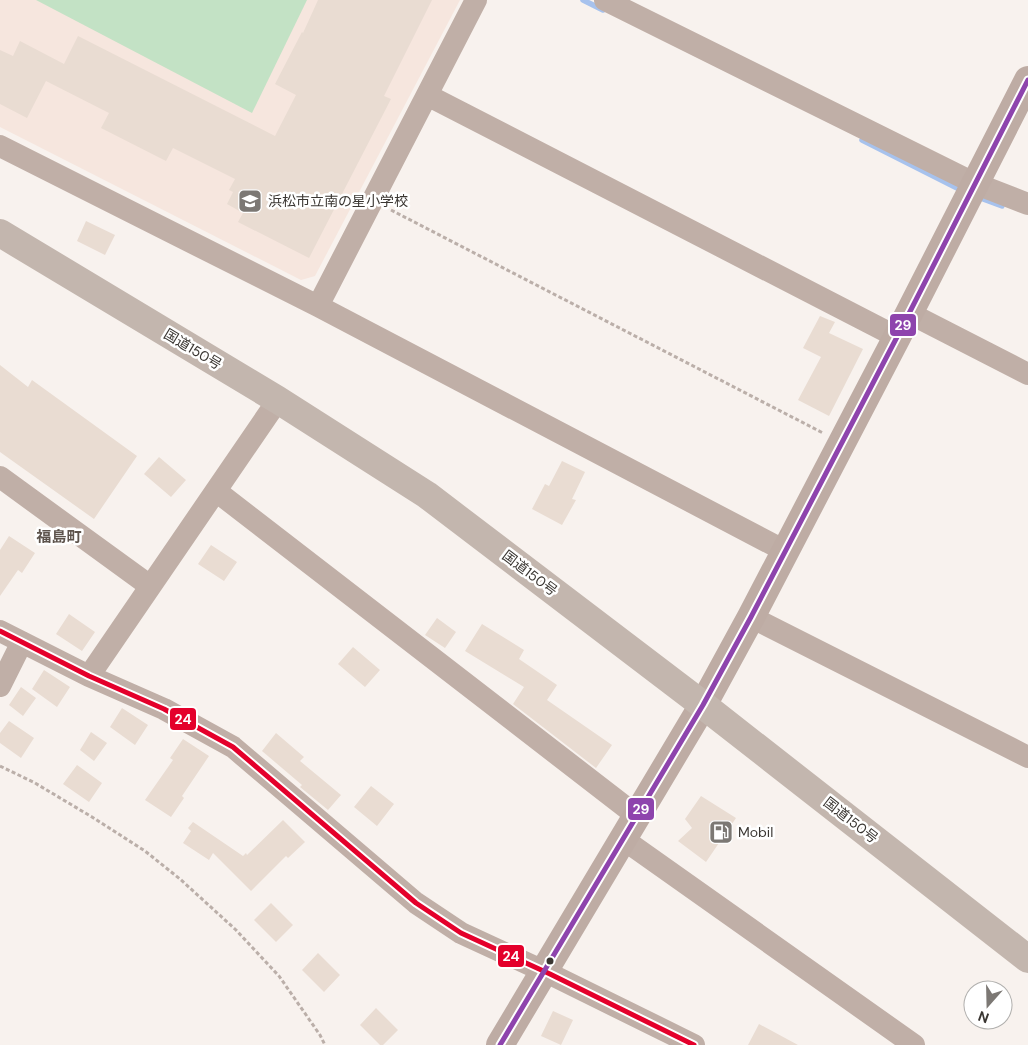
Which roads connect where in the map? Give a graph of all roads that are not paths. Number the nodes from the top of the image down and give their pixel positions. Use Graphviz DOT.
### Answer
graph roads {
  1 [pos="476,0"];
  2 [pos="604,0"];
  3 [pos="1028,80"];
  4 [pos="427,95"];
  5 [pos="0,146"];
  6 [pos="974,184"];
  7 [pos="1028,204"];
  8 [pos="0,233"];
  9 [pos="318,306"];
  10 [pos="903,325"];
  11 [pos="1028,374"];
  12 [pos="278,400"];
  13 [pos="0,477"];
  14 [pos="216,491"];
  15 [pos="785,551"];
  16 [pos="150,586"];
  17 [pos="751,617"];
  18 [pos="0,631"];
  19 [pos="22,642"];
  20 [pos="88,676"];
  21 [pos="0,686"];
  22 [pos="703,705"];
  23 [pos="1028,757"];
  24 [pos="637,816"];
  25 [pos="623,839"];
  26 [pos="1028,959"];
  27 [pos="544,972"];
  28 [pos="500,1045"];
  29 [pos="694,1045"];
  30 [pos="914,1045"];
  1 -- 4 [label="street"];
  2 -- 6 [label="street"];
  3 -- 6 [label="street"];
  4 -- 9 [label="street"];
  4 -- 10 [label="street"];
  5 -- 9 [label="street"];
  6 -- 7 [label="street"];
  6 -- 10 [label="street"];
  8 -- 12 [label="highway, 国道150号"];
  9 -- 15 [label="street"];
  10 -- 11 [label="street"];
  10 -- 15 [label="street"];
  12 -- 14 [label="street"];
  12 -- 22 [label="highway, 国道150号"];
  13 -- 16 [label="street"];
  14 -- 16 [label="street"];
  14 -- 24 [label="street"];
  15 -- 17 [label="street"];
  16 -- 20 [label="street"];
  17 -- 22 [label="street"];
  17 -- 23 [label="street"];
  18 -- 19 [label="street"];
  19 -- 20 [label="street"];
  19 -- 21 [label="street"];
  20 -- 27 [label="street"];
  22 -- 24 [label="street"];
  22 -- 26 [label="highway, 国道150号"];
  24 -- 25 [label="street"];
  25 -- 27 [label="street"];
  25 -- 30 [label="street"];
  27 -- 28 [label="street"];
  27 -- 29 [label="street"];
}
